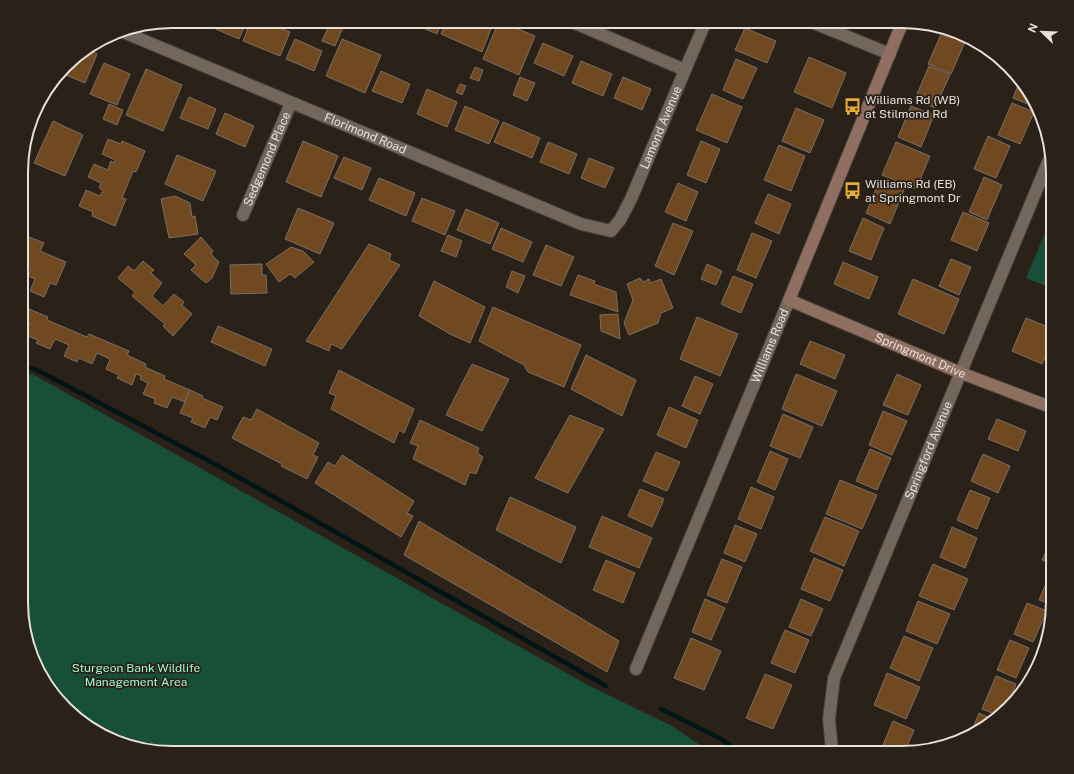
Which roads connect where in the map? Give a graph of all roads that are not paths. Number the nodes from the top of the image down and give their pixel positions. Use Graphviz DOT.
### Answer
graph roads {
  1 [pos="586,28"];
  2 [pos="703,28"];
  3 [pos="826,28"];
  4 [pos="900,28"];
  5 [pos="129,35"];
  6 [pos="890,54"];
  7 [pos="685,70"];
  8 [pos="290,103"];
  9 [pos="1046,167"];
  10 [pos="243,215"];
  11 [pos="611,231"];
  12 [pos="789,300"];
  13 [pos="961,373"];
  14 [pos="1046,405"];
  15 [pos="636,669"];
  16 [pos="832,746"];
  1 -- 7 [label="street"];
  2 -- 7 [label="street, Lamond Avenue"];
  3 -- 6 [label="street"];
  4 -- 6 [label="street, Williams Road"];
  5 -- 8 [label="street, Florimond Road"];
  6 -- 12 [label="street, Williams Road"];
  7 -- 11 [label="street, Lamond Avenue"];
  8 -- 10 [label="street, Sedgemond Place"];
  8 -- 11 [label="street, Florimond Road"];
  9 -- 13 [label="street, Springford Avenue"];
  12 -- 13 [label="street, Springmont Drive"];
  12 -- 15 [label="street, Williams Road"];
  13 -- 14 [label="street, Springmont Drive"];
  13 -- 16 [label="street, Springford Avenue"];
}
